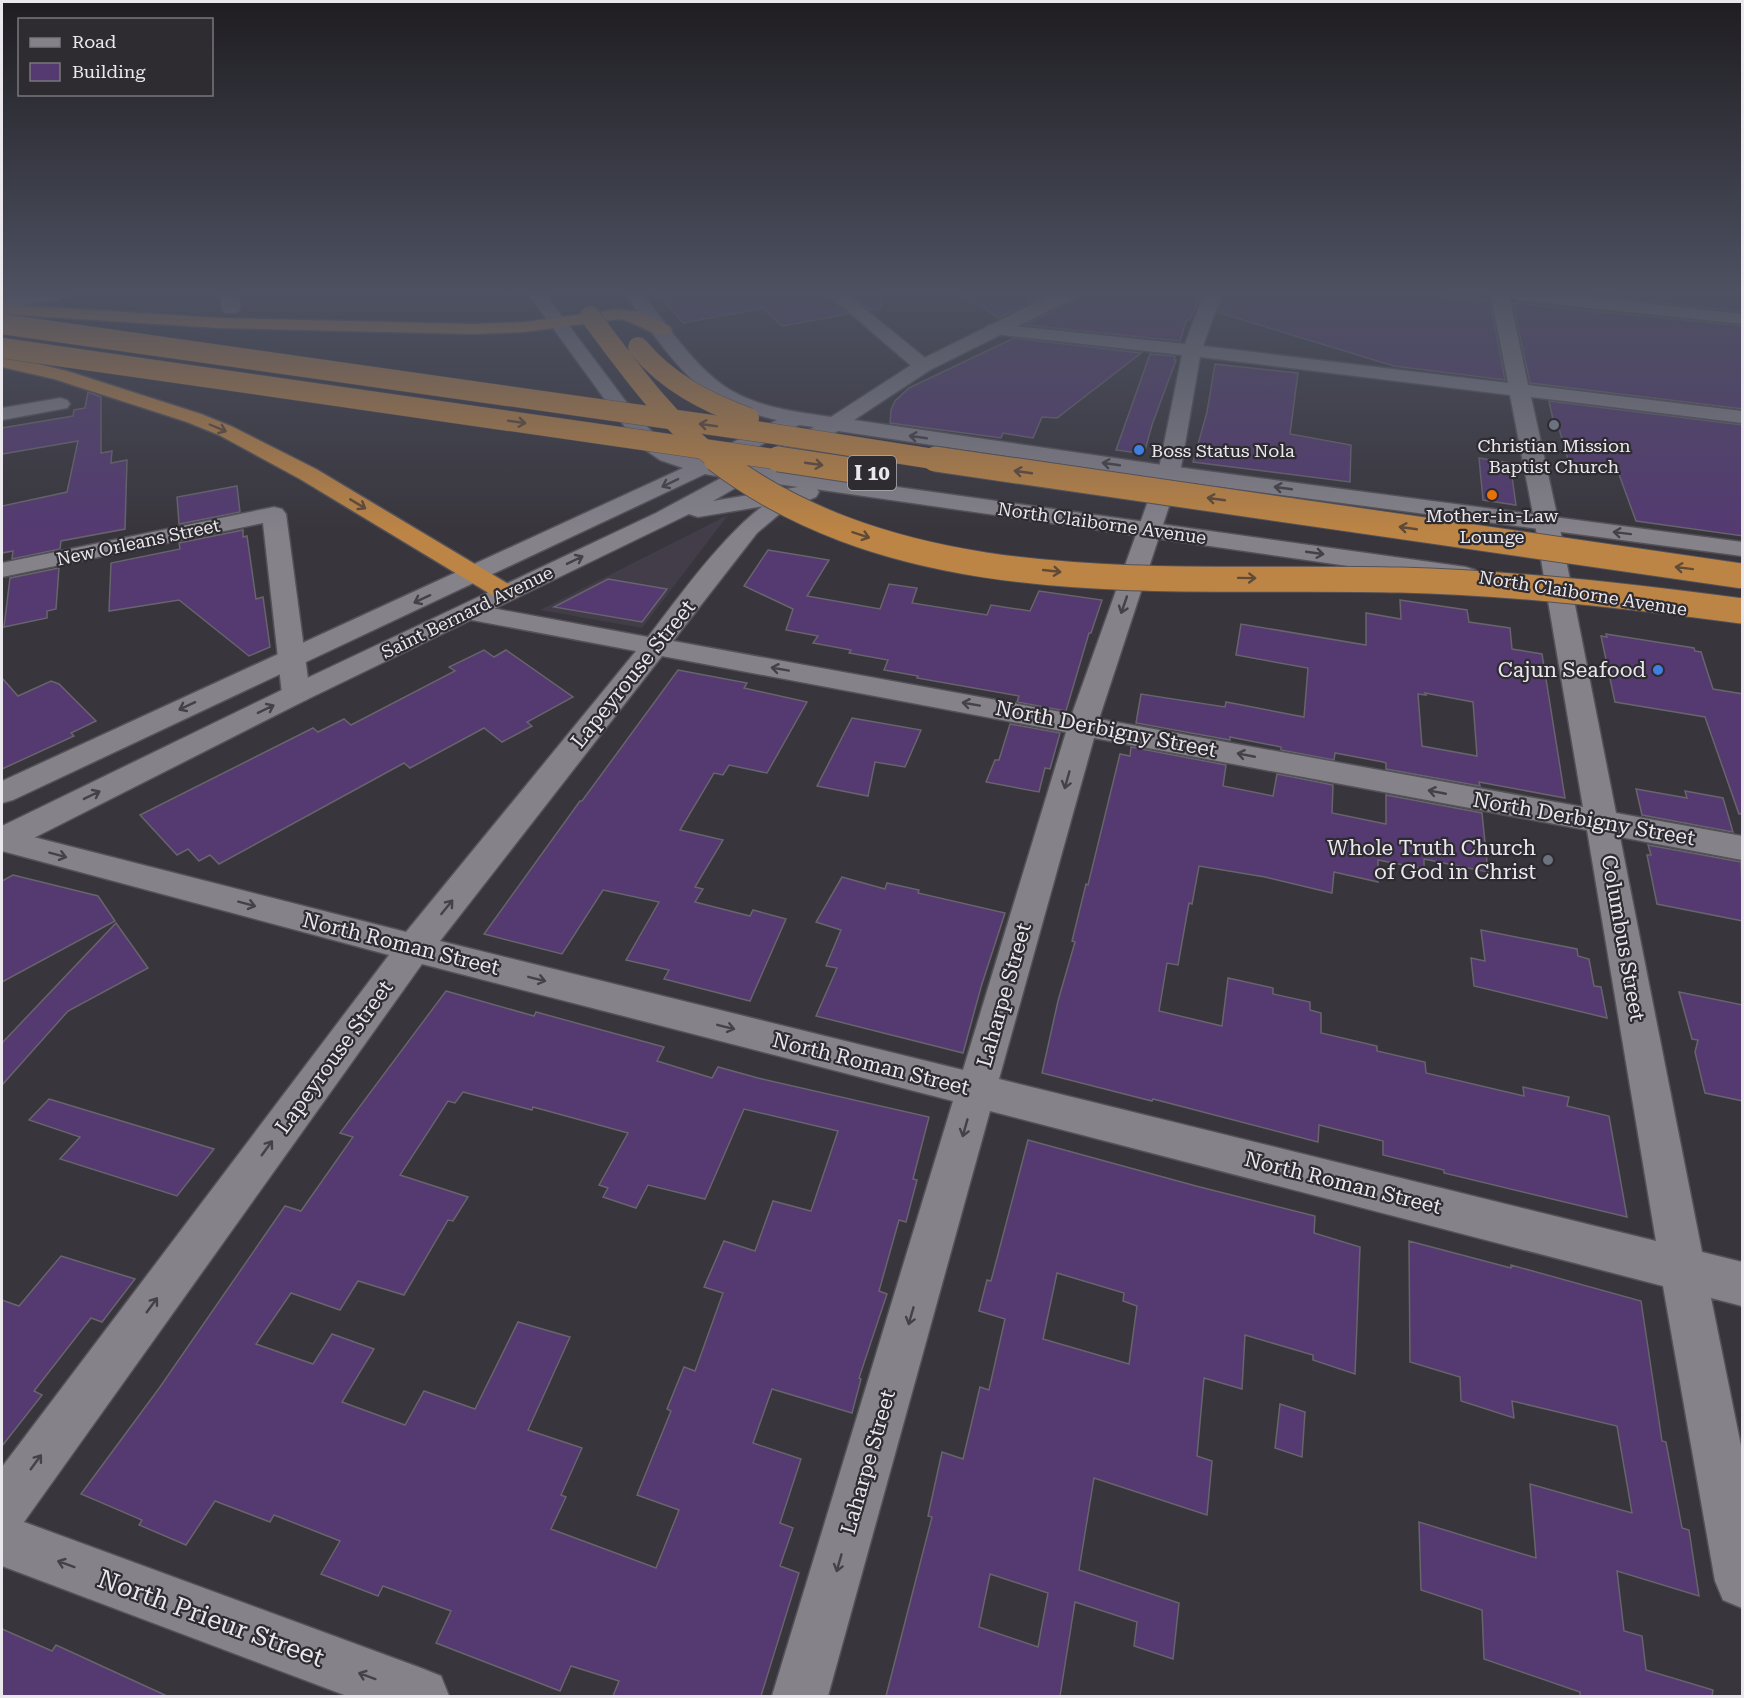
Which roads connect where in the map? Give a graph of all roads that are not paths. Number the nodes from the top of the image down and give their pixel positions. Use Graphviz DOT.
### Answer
graph roads {
  1 [pos="57,374"];
  2 [pos="185,374"];
  3 [pos="355,374"];
  4 [pos="595,374"];
  5 [pos="638,374"];
  6 [pos="663,374"];
  7 [pos="700,374"];
  8 [pos="898,374"];
  9 [pos="910,374"];
  10 [pos="1187,374"];
  11 [pos="1401,374"];
  12 [pos="1516,374"];
  13 [pos="1519,388"];
  14 [pos="60,404"];
  15 [pos="2,414"];
  16 [pos="1743,417"];
  17 [pos="796,418"];
  18 [pos="833,425"];
  19 [pos="849,447"];
  20 [pos="701,467"];
  21 [pos="1168,472"];
  22 [pos="746,474"];
  23 [pos="884,490"];
  24 [pos="808,492"];
  25 [pos="664,518"];
  26 [pos="1547,524"];
  27 [pos="1150,530"];
  28 [pos="1743,549"];
  29 [pos="2,570"];
  30 [pos="475,575"];
  31 [pos="1743,576"];
  32 [pos="1559,588"];
  33 [pos="506,593"];
  34 [pos="1743,597"];
  35 [pos="1743,611"];
  36 [pos="470,612"];
  37 [pos="1743,618"];
  38 [pos="655,646"];
  39 [pos="291,658"];
  40 [pos="296,694"];
  41 [pos="1083,724"];
  42 [pos="2,793"];
  43 [pos="1602,823"];
  44 [pos="2,840"];
  45 [pos="1743,848"];
  46 [pos="414,948"];
  47 [pos="976,1090"];
  48 [pos="1683,1269"];
  49 [pos="1743,1284"];
  50 [pos="2,1509"];
  51 [pos="2,1540"];
  52 [pos="1743,1581"];
  53 [pos="422,1696"];
  54 [pos="800,1696"];
  1 -- 30 [label="highway, one-way"];
  2 -- 34 [label="highway, I 10, one-way, bridge"];
  19 -- 3 [label="highway, I 10, one-way, bridge"];
  4 -- 20 [label="street, North Claiborne Avenue"];
  5 -- 35 [label="highway, one-way, bridge"];
  6 -- 19 [label="highway, bridge"];
  7 -- 17 [label="street"];
  8 -- 17 [label="street, Saint Bernard Avenue"];
  9 -- 18 [label="street, Saint Bernard Avenue"];
  10 -- 21 [label="street, Laharpe Street"];
  11 -- 13 [label="street"];
  12 -- 13 [label="street, Columbus Street"];
  13 -- 16 [label="street"];
  13 -- 26 [label="street, Columbus Street"];
  14 -- 15 [label="street"];
  17 -- 18 [label="street"];
  17 -- 20 [label="street, Saint Bernard Avenue"];
  21 -- 18 [label="street, one-way"];
  18 -- 22 [label="street, Saint Bernard Avenue"];
  31 -- 19 [label="highway, I 10, one-way, bridge"];
  20 -- 22 [label="street, North Claiborne Avenue"];
  20 -- 30 [label="street, Saint Bernard Avenue, one-way"];
  26 -- 21 [label="street, one-way"];
  21 -- 27 [label="street, Laharpe Street"];
  22 -- 23 [label="street, North Claiborne Avenue"];
  22 -- 25 [label="street, Saint Bernard Avenue"];
  23 -- 24 [label="street"];
  23 -- 27 [label="street, North Claiborne Avenue"];
  24 -- 25 [label="street"];
  24 -- 38 [label="street, Lapeyrouse Street"];
  33 -- 25 [label="street, Saint Bernard Avenue, one-way"];
  28 -- 26 [label="street, one-way"];
  26 -- 32 [label="street, Columbus Street"];
  27 -- 32 [label="street, North Claiborne Avenue, one-way"];
  27 -- 41 [label="street, Laharpe Street, one-way"];
  29 -- 39 [label="street, New Orleans Street"];
  30 -- 33 [label="highway"];
  30 -- 39 [label="street, Saint Bernard Avenue, one-way"];
  32 -- 37 [label="street, North Claiborne Avenue"];
  32 -- 43 [label="street, Columbus Street"];
  33 -- 36 [label="street, Saint Bernard Avenue"];
  36 -- 38 [label="street, North Derbigny Street"];
  36 -- 40 [label="street, Saint Bernard Avenue"];
  41 -- 38 [label="street, North Derbigny Street, one-way"];
  46 -- 38 [label="street, Lapeyrouse Street, one-way"];
  39 -- 40 [label="street"];
  39 -- 42 [label="street, Saint Bernard Avenue, one-way"];
  44 -- 40 [label="street, Saint Bernard Avenue, one-way"];
  43 -- 41 [label="street, North Derbigny Street, one-way"];
  41 -- 47 [label="street, Laharpe Street, one-way"];
  43 -- 45 [label="street, North Derbigny Street"];
  43 -- 48 [label="street, Columbus Street"];
  44 -- 46 [label="street, North Roman Street, one-way"];
  46 -- 47 [label="street, North Roman Street, one-way"];
  50 -- 46 [label="street, Lapeyrouse Street, one-way"];
  47 -- 48 [label="street, North Roman Street"];
  47 -- 54 [label="street, Laharpe Street, one-way"];
  48 -- 49 [label="street, North Roman Street"];
  48 -- 52 [label="street, Columbus Street"];
  53 -- 51 [label="street, North Prieur Street, one-way"];
}
